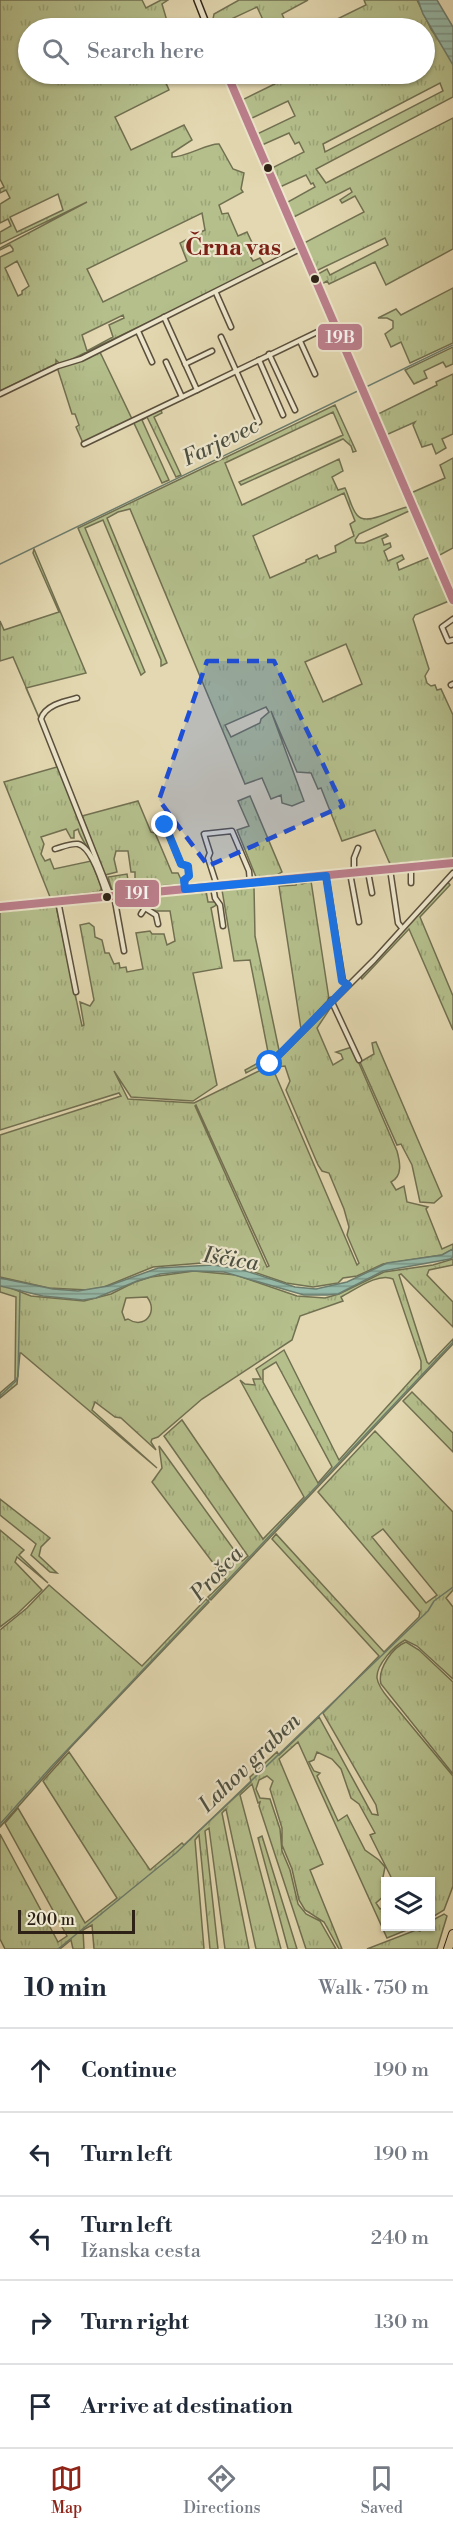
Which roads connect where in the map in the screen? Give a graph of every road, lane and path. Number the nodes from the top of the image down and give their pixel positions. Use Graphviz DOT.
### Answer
graph roads {
  1 [pos="196,0"];
  2 [pos="204,18"];
  3 [pos="231,84"];
  4 [pos="302,249"];
  5 [pos="216,293"];
  6 [pos="164,317"];
  7 [pos="334,324"];
  8 [pos="231,327"];
  9 [pos="138,331"];
  10 [pos="221,337"];
  11 [pos="300,341"];
  12 [pos="212,351"];
  13 [pos="269,354"];
  14 [pos="259,360"];
  15 [pos="166,362"];
  16 [pos="152,363"];
  17 [pos="185,364"];
  18 [pos="236,370"];
  19 [pos="315,374"];
  20 [pos="197,390"];
  21 [pos="0,393"];
  22 [pos="182,397"];
  23 [pos="294,410"];
  24 [pos="283,415"];
  25 [pos="259,422"];
  26 [pos="84,444"];
  27 [pos="453,600"];
  28 [pos="453,619"];
  29 [pos="453,640"];
  30 [pos="77,698"];
  31 [pos="165,825"];
  32 [pos="358,848"];
  33 [pos="55,849"];
  34 [pos="453,863"];
  35 [pos="411,867"];
  36 [pos="390,869"];
  37 [pos="368,872"];
  38 [pos="352,873"];
  39 [pos="453,873"];
  40 [pos="326,876"];
  41 [pos="250,883"];
  42 [pos="411,883"];
  43 [pos="215,886"];
  44 [pos="185,889"];
  45 [pos="142,893"];
  46 [pos="372,893"];
  47 [pos="111,896"];
  48 [pos="58,901"];
  49 [pos="0,907"];
  50 [pos="145,908"];
  51 [pos="141,914"];
  52 [pos="359,922"];
  53 [pos="158,924"];
  54 [pos="224,926"];
  55 [pos="402,927"];
  56 [pos="124,951"];
  57 [pos="348,985"];
  58 [pos="76,992"];
  59 [pos="331,1000"];
  60 [pos="359,1060"];
  61 [pos="270,1064"];
  62 [pos="453,1934"];
  63 [pos="448,1949"];
  1 -- 2 [label="street"];
  3 -- 4 [label="street"];
  4 -- 5 [label="street"];
  4 -- 7 [label="street"];
  5 -- 6 [label="street"];
  5 -- 8 [label="street"];
  6 -- 9 [label="street"];
  6 -- 17 [label="street"];
  7 -- 11 [label="street"];
  7 -- 27 [label="street"];
  9 -- 16 [label="street"];
  9 -- 21 [label="street"];
  10 -- 18 [label="street"];
  11 -- 13 [label="street"];
  11 -- 19 [label="street"];
  12 -- 17 [label="street"];
  13 -- 14 [label="street"];
  13 -- 23 [label="street"];
  14 -- 18 [label="street"];
  14 -- 24 [label="street"];
  15 -- 22 [label="street"];
  17 -- 20 [label="street"];
  18 -- 20 [label="street"];
  18 -- 25 [label="street"];
  20 -- 22 [label="street"];
  22 -- 26 [label="street"];
  28 -- 29 [label="street"];
  30 -- 47 [label="street"];
  31 -- 44 [label="street"];
  32 -- 38 [label="street"];
  33 -- 47 [label="street"];
  34 -- 35 [label="street"];
  35 -- 36 [label="street"];
  35 -- 42 [label="street"];
  36 -- 37 [label="street"];
  36 -- 55 [label="street"];
  37 -- 38 [label="street"];
  37 -- 46 [label="street"];
  38 -- 40 [label="street"];
  38 -- 52 [label="street"];
  39 -- 55 [label="street"];
  40 -- 41 [label="street"];
  40 -- 57 [label="street"];
  41 -- 43 [label="street"];
  41 -- 43 [label="street"];
  43 -- 44 [label="street"];
  43 -- 54 [label="street"];
  44 -- 45 [label="street"];
  45 -- 47 [label="street"];
  45 -- 50 [label="street"];
  47 -- 48 [label="street"];
  47 -- 56 [label="street"];
  48 -- 49 [label="street"];
  48 -- 58 [label="street"];
  50 -- 51 [label="street"];
  50 -- 53 [label="street"];
  55 -- 57 [label="street"];
  57 -- 59 [label="street"];
  59 -- 60 [label="street"];
  59 -- 61 [label="street"];
  62 -- 63 [label="highway"];
}
